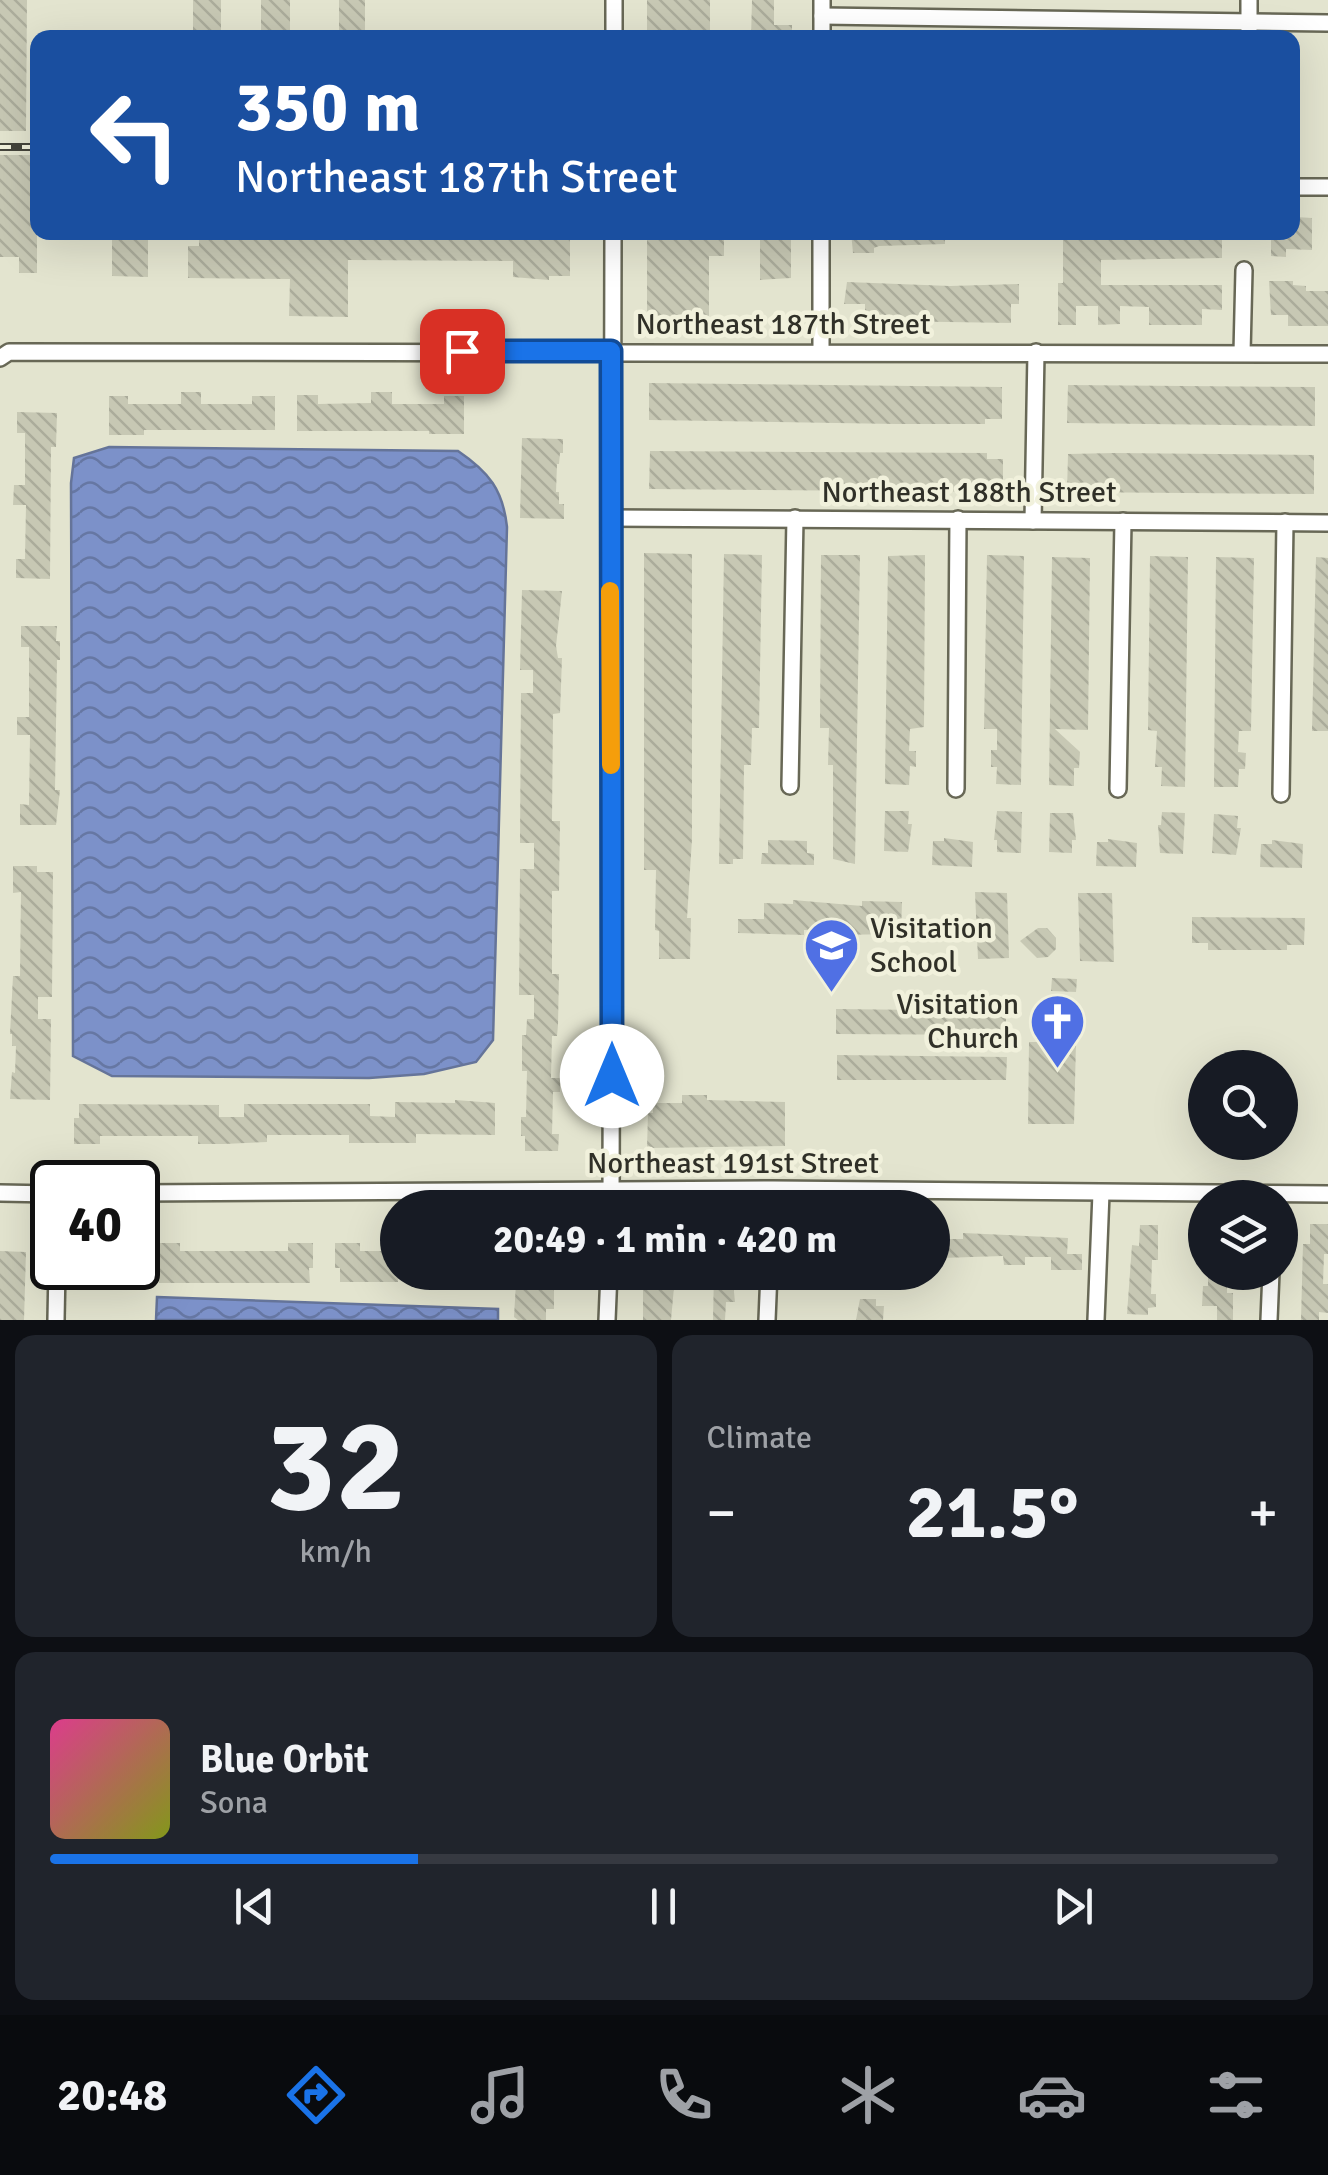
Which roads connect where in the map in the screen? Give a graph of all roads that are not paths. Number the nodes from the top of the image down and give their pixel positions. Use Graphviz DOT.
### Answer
graph roads {
  1 [pos="614,0"];
  2 [pos="1249,0"];
  3 [pos="822,8"];
  4 [pos="1035,8"];
  5 [pos="1328,23"];
  6 [pos="1249,29"];
  7 [pos="614,30"];
  8 [pos="1300,188"];
  9 [pos="1328,188"];
  10 [pos="613,240"];
  11 [pos="821,240"];
  12 [pos="1244,270"];
  13 [pos="611,351"];
  14 [pos="821,351"];
  15 [pos="1036,352"];
  16 [pos="1242,353"];
  17 [pos="1328,354"];
  18 [pos="0,358"];
  19 [pos="610,518"];
  20 [pos="795,518"];
  21 [pos="958,519"];
  22 [pos="1032,520"];
  23 [pos="1123,521"];
  24 [pos="1285,522"];
  25 [pos="1328,523"];
  26 [pos="790,786"];
  27 [pos="956,789"];
  28 [pos="1118,789"];
  29 [pos="1280,794"];
  30 [pos="772,1189"];
  31 [pos="612,1190"];
  32 [pos="380,1191"];
  33 [pos="0,1193"];
  34 [pos="160,1193"];
  35 [pos="1100,1193"];
  36 [pos="30,1194"];
  37 [pos="1328,1194"];
  38 [pos="1188,1195"];
  39 [pos="1298,1195"];
  40 [pos="57,1290"];
  41 [pos="608,1290"];
  42 [pos="768,1290"];
  43 [pos="1270,1290"];
  44 [pos="56,1320"];
  45 [pos="607,1320"];
  46 [pos="767,1320"];
  47 [pos="1096,1320"];
  48 [pos="1269,1320"];
  1 -- 7 [label="street"];
  2 -- 6 [label="street"];
  3 -- 4 [label="street"];
  4 -- 6 [label="street"];
  5 -- 6 [label="street"];
  8 -- 9 [label="street"];
  10 -- 13 [label="street"];
  11 -- 14 [label="street"];
  12 -- 16 [label="street"];
  13 -- 14 [label="street, Northeast 187th Street"];
  13 -- 18 [label="street, Northeast 187th Street"];
  13 -- 19 [label="street"];
  14 -- 15 [label="street, Northeast 187th Street"];
  15 -- 16 [label="street, Northeast 187th Street"];
  15 -- 22 [label="street"];
  16 -- 17 [label="street, Northeast 187th Street"];
  19 -- 20 [label="street, Northeast 188th Street"];
  19 -- 31 [label="street"];
  20 -- 21 [label="street, Northeast 188th Street"];
  20 -- 26 [label="street"];
  21 -- 22 [label="street, Northeast 188th Street"];
  21 -- 27 [label="street"];
  22 -- 23 [label="street, Northeast 188th Street"];
  23 -- 24 [label="street, Northeast 188th Street"];
  23 -- 28 [label="street"];
  24 -- 25 [label="street, Northeast 188th Street"];
  24 -- 29 [label="street"];
  30 -- 31 [label="street, Northeast 191st Street"];
  30 -- 35 [label="street, Northeast 191st Street"];
  32 -- 34 [label="street, Northeast 191st Street"];
  33 -- 36 [label="street"];
  35 -- 38 [label="street, Northeast 191st Street"];
  35 -- 47 [label="street"];
  37 -- 39 [label="street, Northeast 191st Street"];
  40 -- 44 [label="street"];
  41 -- 45 [label="street"];
  42 -- 46 [label="street"];
  43 -- 48 [label="street"];
}
